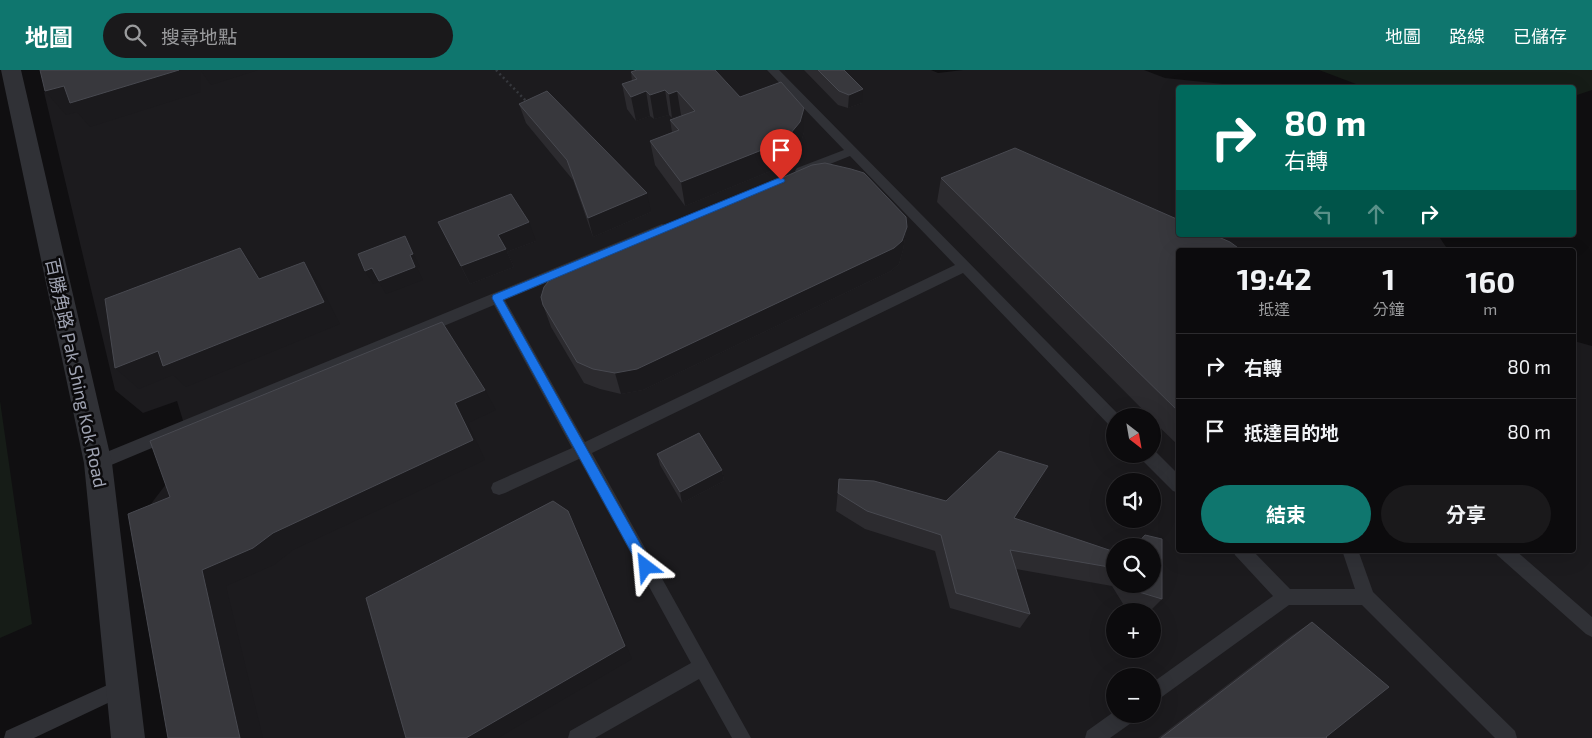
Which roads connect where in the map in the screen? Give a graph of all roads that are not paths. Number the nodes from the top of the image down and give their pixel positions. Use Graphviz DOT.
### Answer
graph roads {
  1 [pos="11,70"];
  2 [pos="773,70"];
  3 [pos="852,150"];
  4 [pos="788,177"];
  5 [pos="679,222"];
  6 [pos="965,266"];
  7 [pos="497,298"];
  8 [pos="1106,412"];
  9 [pos="582,451"];
  10 [pos="98,463"];
  11 [pos="1156,463"];
  12 [pos="1176,483"];
  13 [pos="499,488"];
  14 [pos="1244,553"];
  15 [pos="1351,553"];
  16 [pos="1506,553"];
  17 [pos="1286,597"];
  18 [pos="1366,597"];
  19 [pos="1592,628"];
  20 [pos="702,667"];
  21 [pos="123,686"];
  22 [pos="1161,688"];
  23 [pos="1115,723"];
  24 [pos="13,738"];
  25 [pos="128,738"];
  26 [pos="577,738"];
  27 [pos="742,738"];
  28 [pos="1094,738"];
  29 [pos="1508,738"];
  1 -- 10 [label="street, 百勝角路 Pak Shing Kok Road"];
  2 -- 3 [label="lane"];
  3 -- 4 [label="lane"];
  3 -- 6 [label="lane"];
  5 -- 7 [label="lane"];
  6 -- 8 [label="lane"];
  6 -- 9 [label="lane"];
  7 -- 9 [label="lane"];
  7 -- 10 [label="lane"];
  9 -- 13 [label="lane"];
  9 -- 20 [label="lane"];
  10 -- 21 [label="street, 百勝角路 Pak Shing Kok Road"];
  11 -- 12 [label="lane"];
  14 -- 17 [label="lane"];
  15 -- 18 [label="lane"];
  16 -- 19 [label="lane"];
  17 -- 18 [label="lane"];
  17 -- 22 [label="lane"];
  18 -- 29 [label="lane"];
  20 -- 26 [label="lane"];
  20 -- 27 [label="lane"];
  21 -- 24 [label="lane"];
  21 -- 25 [label="street, 百勝角路 Pak Shing Kok Road"];
  23 -- 28 [label="lane"];
}
